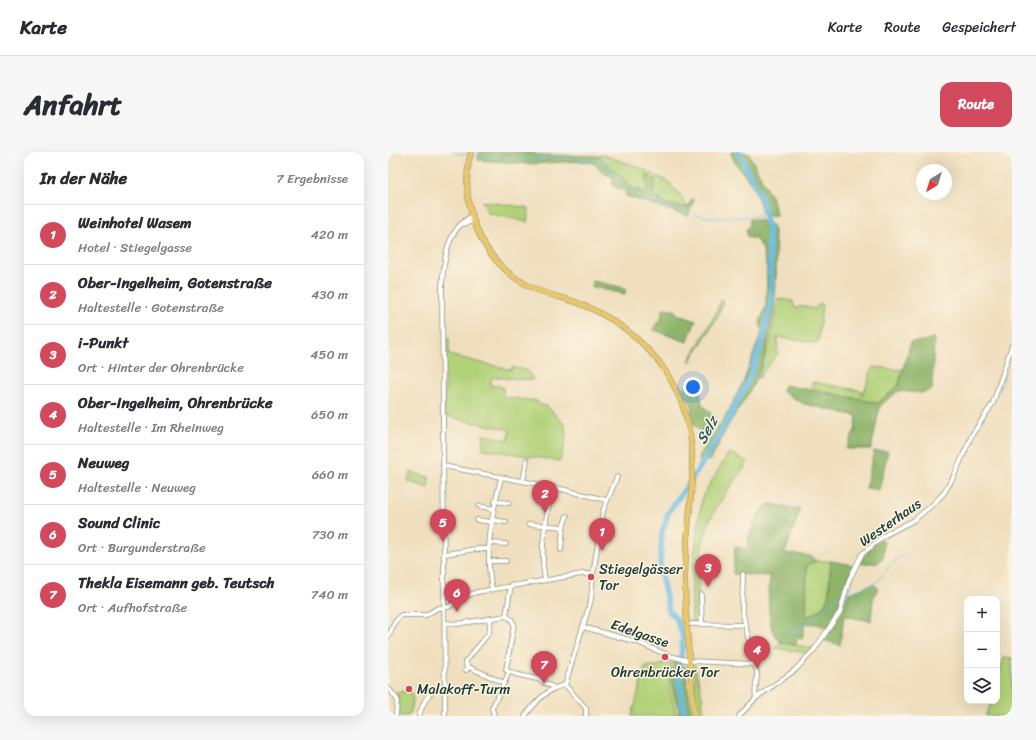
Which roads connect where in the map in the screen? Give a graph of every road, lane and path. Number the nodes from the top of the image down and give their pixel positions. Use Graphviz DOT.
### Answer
graph roads {
  1 [pos="471,152"];
  2 [pos="472,218"];
  3 [pos="1012,345"];
  4 [pos="528,460"];
  5 [pos="443,466"];
  6 [pos="501,478"];
  7 [pos="617,478"];
  8 [pos="523,481"];
  9 [pos="553,487"];
  10 [pos="606,500"];
  11 [pos="495,501"];
  12 [pos="509,503"];
  13 [pos="479,506"];
  14 [pos="494,509"];
  15 [pos="567,516"];
  16 [pos="477,520"];
  17 [pos="492,521"];
  18 [pos="506,522"];
  19 [pos="529,524"];
  20 [pos="546,525"];
  21 [pos="563,527"];
  22 [pos="490,543"];
  23 [pos="506,544"];
  24 [pos="489,549"];
  25 [pos="561,550"];
  26 [pos="445,554"];
  27 [pos="489,561"];
  28 [pos="506,561"];
  29 [pos="593,574"];
  30 [pos="743,574"];
  31 [pos="544,580"];
  32 [pos="511,585"];
  33 [pos="492,589"];
  34 [pos="702,594"];
  35 [pos="456,600"];
  36 [pos="445,601"];
  37 [pos="445,608"];
  38 [pos="506,616"];
  39 [pos="491,618"];
  40 [pos="445,623"];
  41 [pos="691,624"];
  42 [pos="702,624"];
  43 [pos="745,625"];
  44 [pos="583,628"];
  45 [pos="388,637"];
  46 [pos="687,660"];
  47 [pos="754,664"];
  48 [pos="509,672"];
  49 [pos="504,683"];
  50 [pos="565,685"];
  51 [pos="446,686"];
  52 [pos="553,687"];
  53 [pos="388,688"];
  54 [pos="756,698"];
  55 [pos="396,716"];
  56 [pos="419,716"];
  57 [pos="445,716"];
  58 [pos="494,716"];
  59 [pos="525,716"];
  60 [pos="586,716"];
  61 [pos="694,716"];
  62 [pos="738,716"];
  1 -- 2 [label="main road"];
  2 -- 5 [label="street"];
  2 -- 46 [label="main road"];
  3 -- 54 [label="street, Westerhaus"];
  4 -- 8 [label="street"];
  5 -- 6 [label="street"];
  5 -- 26 [label="street"];
  6 -- 8 [label="street"];
  6 -- 11 [label="street"];
  7 -- 10 [label="street"];
  8 -- 9 [label="street"];
  9 -- 10 [label="street"];
  9 -- 20 [label="street"];
  10 -- 29 [label="street"];
  11 -- 12 [label="street"];
  11 -- 14 [label="street"];
  13 -- 14 [label="street"];
  14 -- 17 [label="street"];
  15 -- 21 [label="street"];
  16 -- 17 [label="street"];
  17 -- 18 [label="street"];
  17 -- 22 [label="street"];
  19 -- 20 [label="street"];
  20 -- 21 [label="street"];
  20 -- 31 [label="street"];
  21 -- 25 [label="street"];
  22 -- 23 [label="street"];
  22 -- 24 [label="street"];
  24 -- 26 [label="street"];
  24 -- 27 [label="street"];
  26 -- 36 [label="street"];
  27 -- 28 [label="street"];
  27 -- 33 [label="street"];
  29 -- 31 [label="street"];
  29 -- 44 [label="street"];
  30 -- 43 [label="street"];
  31 -- 32 [label="street"];
  32 -- 33 [label="street"];
  32 -- 38 [label="street"];
  33 -- 35 [label="street"];
  34 -- 42 [label="street"];
  35 -- 36 [label="street"];
  35 -- 37 [label="street"];
  36 -- 37 [label="street"];
  37 -- 40 [label="street"];
  37 -- 45 [label="street"];
  38 -- 39 [label="street"];
  38 -- 48 [label="street"];
  39 -- 40 [label="street"];
  39 -- 49 [label="street"];
  40 -- 51 [label="street"];
  41 -- 42 [label="street"];
  42 -- 43 [label="street"];
  43 -- 47 [label="street"];
  44 -- 46 [label="street, Edelgasse"];
  44 -- 50 [label="street"];
  46 -- 47 [label="street, Edelgasse"];
  46 -- 61 [label="main road"];
  47 -- 54 [label="street"];
  48 -- 49 [label="street"];
  48 -- 52 [label="street"];
  49 -- 58 [label="street"];
  50 -- 52 [label="street"];
  50 -- 60 [label="street"];
  51 -- 56 [label="street"];
  51 -- 57 [label="street"];
  52 -- 59 [label="street"];
  53 -- 55 [label="street"];
  54 -- 62 [label="street, Westerhaus"];
}
